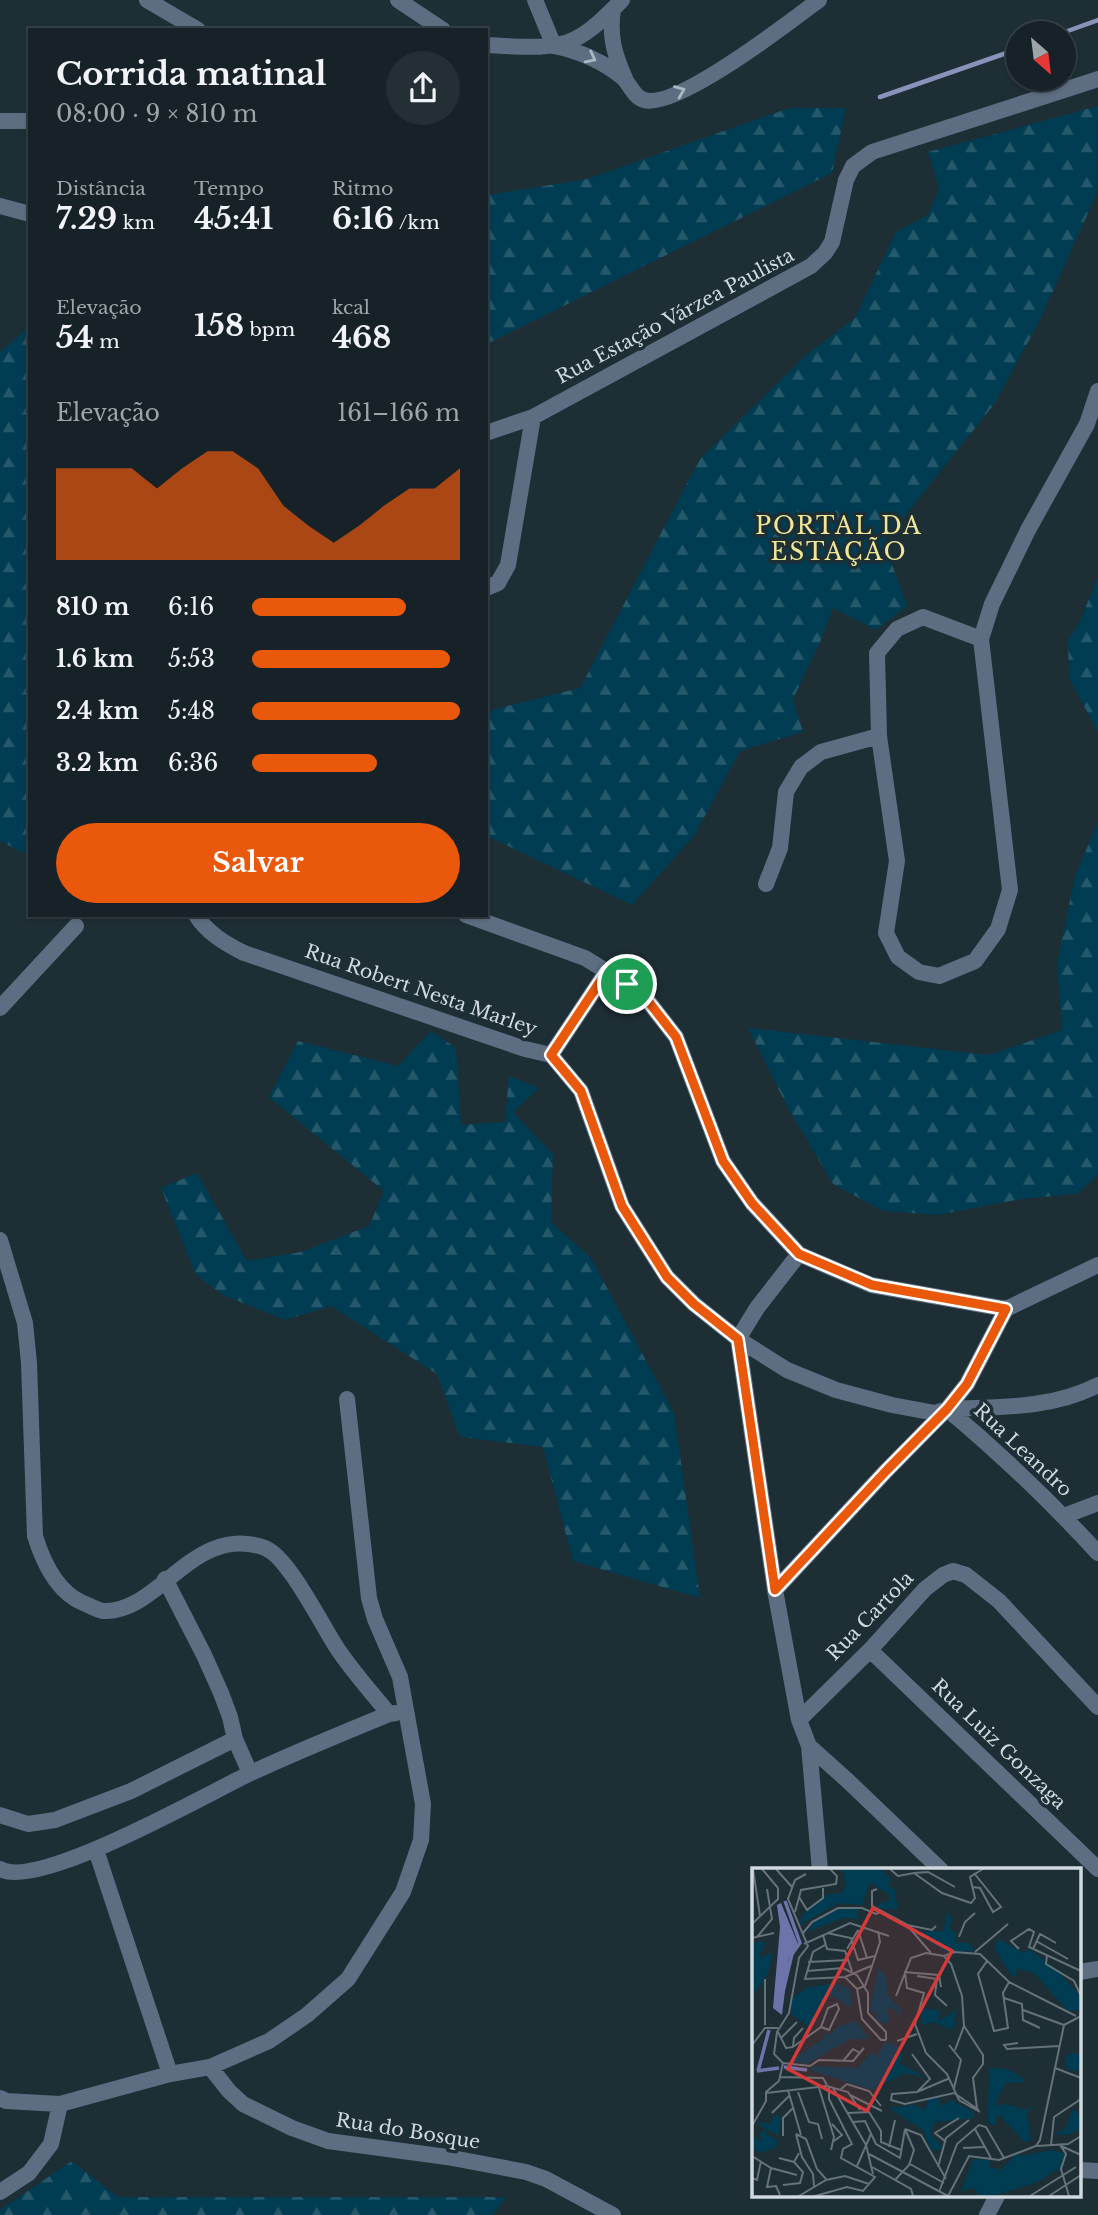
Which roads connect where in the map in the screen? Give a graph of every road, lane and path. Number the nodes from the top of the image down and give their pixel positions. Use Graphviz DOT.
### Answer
graph roads {
  1 [pos="147,0"];
  2 [pos="398,0"];
  3 [pos="535,0"];
  4 [pos="819,0"];
  5 [pos="617,5"];
  6 [pos="195,28"];
  7 [pos="440,28"];
  8 [pos="554,46"];
  9 [pos="490,48"];
  10 [pos="625,78"];
  11 [pos="1098,79"];
  12 [pos="0,121"];
  13 [pos="28,121"];
  14 [pos="0,206"];
  15 [pos="28,213"];
  16 [pos="1098,391"];
  17 [pos="533,417"];
  18 [pos="488,432"];
  19 [pos="488,587"];
  20 [pos="981,639"];
  21 [pos="879,736"];
  22 [pos="766,884"];
  23 [pos="197,917"];
  24 [pos="472,917"];
  25 [pos="76,926"];
  26 [pos="607,971"];
  27 [pos="0,1008"];
  28 [pos="551,1055"];
  29 [pos="0,1240"];
  30 [pos="799,1254"];
  31 [pos="1098,1265"];
  32 [pos="1006,1309"];
  33 [pos="738,1339"];
  34 [pos="1098,1385"];
  35 [pos="347,1399"];
  36 [pos="947,1409"];
  37 [pos="1098,1503"];
  38 [pos="1064,1516"];
  39 [pos="1098,1553"];
  40 [pos="165,1579"];
  41 [pos="775,1590"];
  42 [pos="870,1650"];
  43 [pos="1098,1707"];
  44 [pos="397,1713"];
  45 [pos="799,1720"];
  46 [pos="235,1739"];
  47 [pos="808,1746"];
  48 [pos="250,1773"];
  49 [pos="0,1815"];
  50 [pos="96,1850"];
  51 [pos="820,1868"];
  52 [pos="939,1868"];
  53 [pos="1098,1868"];
  54 [pos="0,1869"];
  55 [pos="1098,1969"];
  56 [pos="1080,1972"];
  57 [pos="210,2067"];
  58 [pos="170,2074"];
  59 [pos="0,2098"];
  60 [pos="60,2104"];
  61 [pos="1080,2170"];
  62 [pos="1098,2171"];
  63 [pos="0,2192"];
  64 [pos="996,2198"];
  65 [pos="613,2215"];
  66 [pos="987,2215"];
  1 -- 6 [label="street"];
  2 -- 7 [label="street"];
  3 -- 8 [label="street"];
  10 -- 4 [label="street, one-way"];
  5 -- 8 [label="street"];
  5 -- 10 [label="street"];
  8 -- 9 [label="street"];
  8 -- 10 [label="street, one-way"];
  11 -- 17 [label="street, Rua Estação Várzea Paulista"];
  12 -- 13 [label="street"];
  14 -- 15 [label="street"];
  16 -- 20 [label="street"];
  17 -- 18 [label="street, Rua Estação Várzea Paulista"];
  17 -- 19 [label="street"];
  20 -- 21 [label="street"];
  20 -- 21 [label="street"];
  21 -- 22 [label="street"];
  23 -- 28 [label="street, Rua Robert Nesta Marley"];
  24 -- 26 [label="street"];
  25 -- 27 [label="street"];
  26 -- 28 [label="street"];
  26 -- 30 [label="street"];
  28 -- 33 [label="street, Rua Robert Nesta Marley"];
  29 -- 40 [label="street"];
  30 -- 32 [label="street"];
  30 -- 33 [label="street"];
  31 -- 32 [label="street"];
  32 -- 36 [label="street"];
  33 -- 36 [label="street, Rua Robert Nesta Marley"];
  33 -- 41 [label="street"];
  34 -- 36 [label="street, Rua Robert Nesta Marley"];
  35 -- 44 [label="street"];
  36 -- 38 [label="street, Rua Leandro"];
  36 -- 41 [label="street"];
  37 -- 38 [label="street"];
  38 -- 39 [label="street, Rua Leandro"];
  40 -- 44 [label="street"];
  40 -- 46 [label="street"];
  41 -- 45 [label="street"];
  42 -- 43 [label="street, Rua Cartola"];
  42 -- 45 [label="street, Rua Cartola"];
  42 -- 53 [label="street, Rua Luiz Gonzaga"];
  44 -- 48 [label="street"];
  44 -- 57 [label="street"];
  45 -- 47 [label="street"];
  46 -- 48 [label="street"];
  46 -- 49 [label="street"];
  47 -- 51 [label="street"];
  47 -- 52 [label="street"];
  48 -- 50 [label="street"];
  50 -- 54 [label="street"];
  50 -- 58 [label="street"];
  55 -- 56 [label="street"];
  57 -- 58 [label="street"];
  57 -- 65 [label="street, Rua do Bosque"];
  58 -- 60 [label="street"];
  59 -- 60 [label="street"];
  60 -- 63 [label="street"];
  61 -- 62 [label="street"];
  64 -- 66 [label="street"];
}
